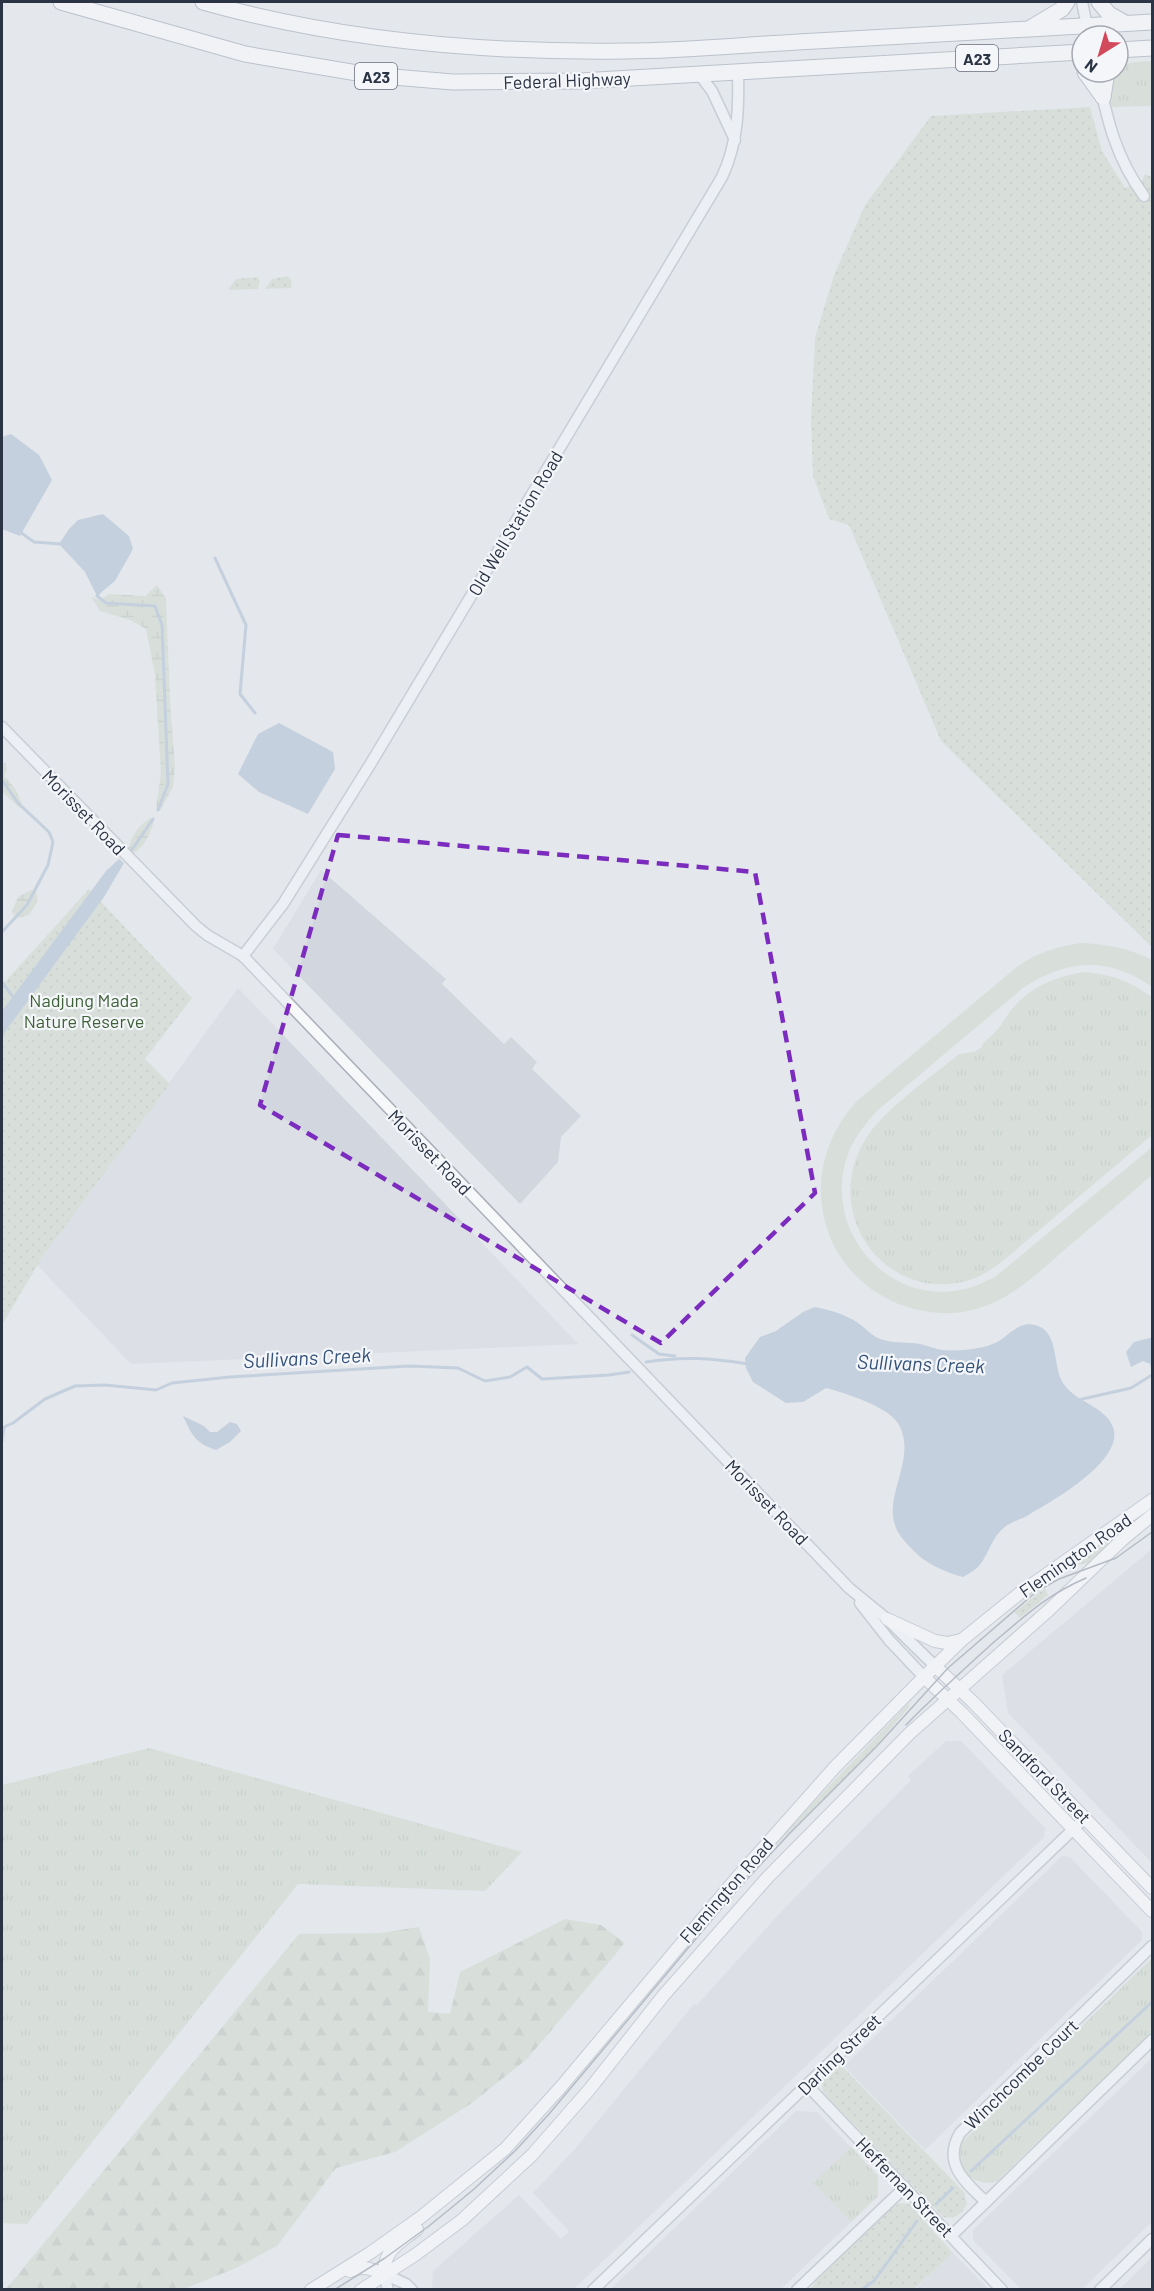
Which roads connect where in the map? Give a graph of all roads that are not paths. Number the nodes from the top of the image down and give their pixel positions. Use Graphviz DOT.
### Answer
graph roads {
  1 [pos="61,2"];
  2 [pos="203,2"];
  3 [pos="1067,2"];
  4 [pos="1082,2"];
  5 [pos="1099,2"];
  6 [pos="1152,22"];
  7 [pos="1125,23"];
  8 [pos="1087,24"];
  9 [pos="1120,24"];
  10 [pos="1030,29"];
  11 [pos="1070,30"];
  12 [pos="738,45"];
  13 [pos="1145,49"];
  14 [pos="1130,50"];
  15 [pos="1066,53"];
  16 [pos="1070,53"];
  17 [pos="1130,56"];
  18 [pos="1070,57"];
  19 [pos="738,71"];
  20 [pos="699,74"];
  21 [pos="1093,84"];
  22 [pos="1100,84"];
  23 [pos="1105,84"];
  24 [pos="1103,98"];
  25 [pos="735,141"];
  26 [pos="1144,196"];
  27 [pos="2,727"];
  28 [pos="243,956"];
  29 [pos="1152,1500"];
  30 [pos="1152,1515"];
  31 [pos="849,1588"];
  32 [pos="887,1619"];
  33 [pos="963,1639"];
  34 [pos="935,1666"];
  35 [pos="924,1677"];
  36 [pos="960,1690"];
  37 [pos="949,1699"];
  38 [pos="1085,1818"];
  39 [pos="1074,1829"];
  40 [pos="1152,1888"];
  41 [pos="1152,1911"];
  42 [pos="1152,1946"];
  43 [pos="1152,2040"];
  44 [pos="807,2085"];
  45 [pos="505,2149"];
  46 [pos="905,2187"];
  47 [pos="986,2202"];
  48 [pos="952,2235"];
  49 [pos="1152,2239"];
  50 [pos="384,2274"];
  51 [pos="311,2289"];
  52 [pos="321,2289"];
  53 [pos="361,2289"];
  54 [pos="388,2289"];
  55 [pos="412,2289"];
  56 [pos="593,2289"];
  57 [pos="797,2289"];
  58 [pos="1002,2289"];
  59 [pos="1100,2289"];
  1 -- 20 [label="highway, Federal Highway / A23"];
  2 -- 12 [label="highway, Federal Highway / A23"];
  3 -- 10 [label="highway"];
  4 -- 8 [label="street"];
  5 -- 7 [label="highway"];
  6 -- 7 [label="highway, Federal Highway / A23"];
  7 -- 9 [label="highway, Federal Highway / A23"];
  10 -- 11 [label="highway, Federal Highway / A23"];
  10 -- 12 [label="highway, Federal Highway / A23"];
  12 -- 19 [label="highway"];
  13 -- 14 [label="highway"];
  13 -- 17 [label="highway"];
  15 -- 16 [label="highway, Federal Highway / A23"];
  15 -- 18 [label="highway"];
  15 -- 19 [label="highway, Federal Highway / A23"];
  19 -- 20 [label="highway, Federal Highway / A23"];
  19 -- 25 [label="street, Old Well Station Road"];
  20 -- 25 [label="street"];
  21 -- 24 [label="highway"];
  22 -- 24 [label="street"];
  23 -- 24 [label="highway"];
  24 -- 26 [label="street"];
  25 -- 28 [label="street, Old Well Station Road"];
  27 -- 28 [label="street, Morisset Road"];
  28 -- 31 [label="street, Morisset Road"];
  29 -- 33 [label="main road, Flemington Road"];
  30 -- 36 [label="main road, Flemington Road"];
  31 -- 32 [label="street, Morisset Road"];
  31 -- 35 [label="street, Morisset Road"];
  32 -- 33 [label="main road"];
  32 -- 34 [label="street, Morisset Road"];
  33 -- 34 [label="main road, Flemington Road"];
  34 -- 35 [label="main road, Flemington Road"];
  34 -- 36 [label="main road, Sandford Street"];
  35 -- 37 [label="main road, Morisset Road"];
  35 -- 45 [label="main road, Flemington Road"];
  36 -- 37 [label="main road, Flemington Road"];
  36 -- 38 [label="main road, Sandford Street"];
  37 -- 39 [label="main road, Sandford Street"];
  37 -- 50 [label="main road, Flemington Road"];
  38 -- 39 [label="street, Darling Street"];
  38 -- 40 [label="main road, Sandford Street"];
  39 -- 41 [label="main road, Sandford Street"];
  39 -- 44 [label="street, Darling Street"];
  42 -- 47 [label="street, Winchcombe Court"];
  43 -- 47 [label="street"];
  44 -- 46 [label="street, Heffernan Street"];
  44 -- 56 [label="street, Darling Street"];
  45 -- 50 [label="main road"];
  45 -- 51 [label="main road, Flemington Road"];
  46 -- 48 [label="street, Heffernan Street"];
  46 -- 57 [label="street"];
  47 -- 48 [label="street"];
  48 -- 58 [label="street, Heffernan Street"];
  49 -- 59 [label="street"];
  50 -- 52 [label="main road"];
  50 -- 53 [label="main road, Flemington Road"];
  50 -- 54 [label="street"];
  50 -- 55 [label="street"];
}
